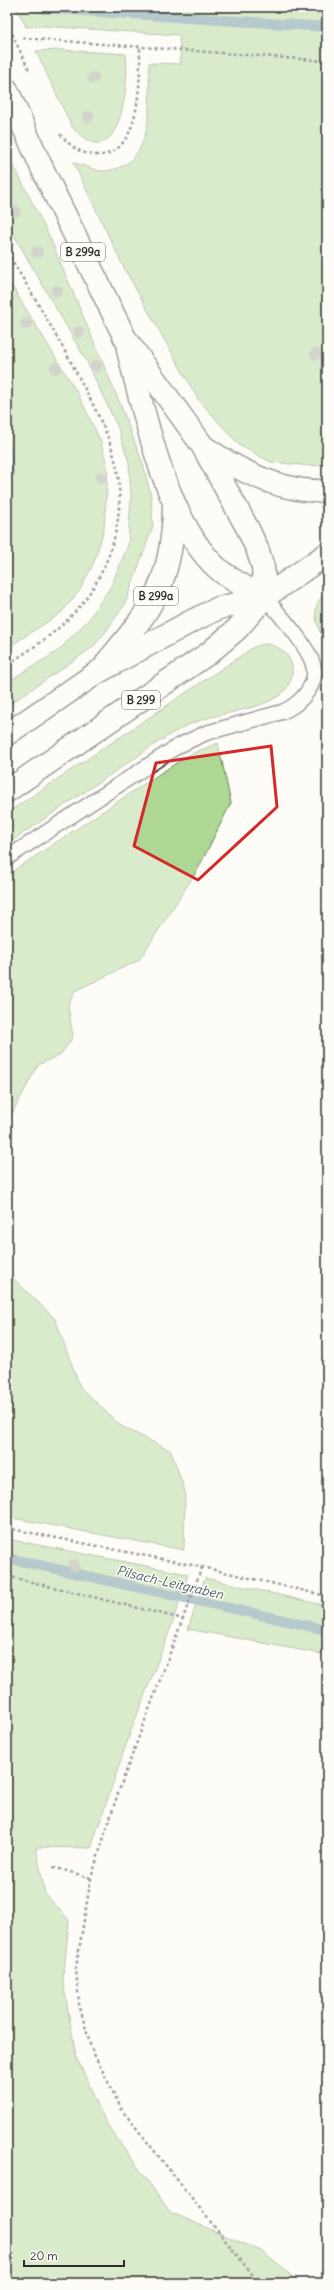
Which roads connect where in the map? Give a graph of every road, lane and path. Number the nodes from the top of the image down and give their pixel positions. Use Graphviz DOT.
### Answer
graph roads {
  1 [pos="7,23"];
  2 [pos="23,38"];
  3 [pos="140,47"];
  4 [pos="327,61"];
  5 [pos="30,74"];
  6 [pos="7,90"];
  7 [pos="57,131"];
  8 [pos="7,252"];
  9 [pos="126,338"];
  10 [pos="202,445"];
  11 [pos="327,491"];
  12 [pos="174,504"];
  13 [pos="327,554"];
  14 [pos="265,597"];
  15 [pos="7,665"];
  16 [pos="98,672"];
  17 [pos="7,734"];
  18 [pos="7,791"];
  19 [pos="7,858"];
  20 [pos="7,1528"];
  21 [pos="202,1567"];
  22 [pos="7,1576"];
  23 [pos="327,1596"];
  24 [pos="183,1619"];
  25 [pos="52,1867"];
  26 [pos="91,1878"];
  27 [pos="259,2283"];
  1 -- 5 [label="path"];
  2 -- 3 [label="path"];
  3 -- 4 [label="path"];
  3 -- 7 [label="path"];
  6 -- 9 [label="main road, B 299a"];
  8 -- 15 [label="path"];
  9 -- 10 [label="main road, B 299a"];
  9 -- 12 [label="main road, B 299a"];
  10 -- 11 [label="main road, B 299a"];
  10 -- 14 [label="main road, B 299a"];
  12 -- 14 [label="main road, B 299a"];
  12 -- 16 [label="main road, B 299a"];
  13 -- 14 [label="main road, B 299"];
  14 -- 16 [label="main road, B 299"];
  14 -- 18 [label="main road, B 299"];
  14 -- 19 [label="lane"];
  16 -- 17 [label="main road, B 299"];
  20 -- 21 [label="path"];
  21 -- 23 [label="path"];
  21 -- 24 [label="path"];
  22 -- 24 [label="path"];
  24 -- 26 [label="path"];
  25 -- 26 [label="path"];
  26 -- 27 [label="path"];
}
